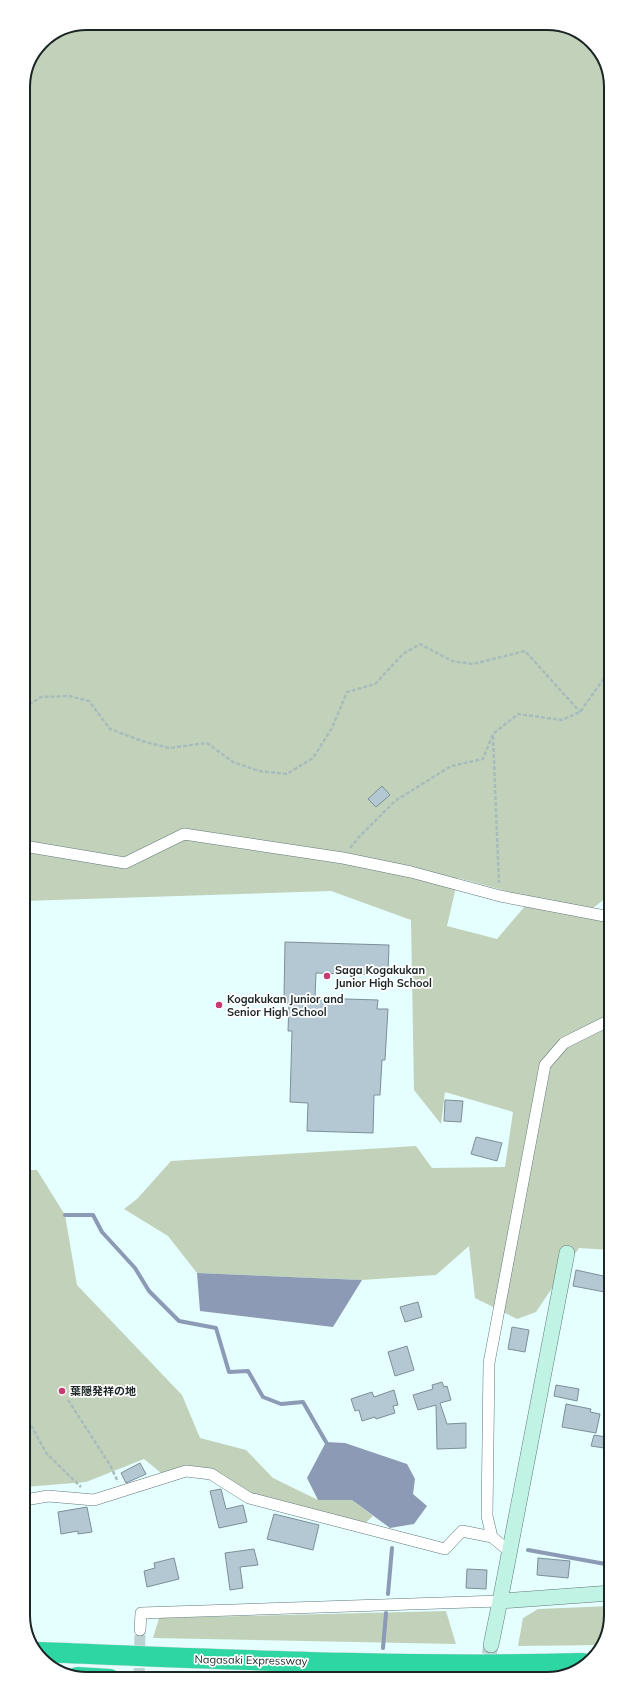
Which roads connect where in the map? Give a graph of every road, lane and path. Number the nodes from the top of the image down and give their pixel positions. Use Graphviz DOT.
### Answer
graph roads {
  1 [pos="603,679"];
  2 [pos="30,704"];
  3 [pos="580,712"];
  4 [pos="493,734"];
  5 [pos="30,847"];
  6 [pos="343,858"];
  7 [pos="500,896"];
  8 [pos="604,916"];
  9 [pos="604,1023"];
  10 [pos="567,1253"];
  11 [pos="68,1400"];
  12 [pos="30,1424"];
  13 [pos="123,1491"];
  14 [pos="30,1499"];
  15 [pos="94,1500"];
  16 [pos="492,1537"];
  17 [pos="510,1552"];
  18 [pos="604,1594"];
  19 [pos="500,1601"];
  20 [pos="140,1630"];
  21 [pos="490,1645"];
  22 [pos="44,1652"];
  23 [pos="575,1664"];
  1 -- 3 [label="path"];
  2 -- 3 [label="path"];
  3 -- 4 [label="path"];
  4 -- 6 [label="path"];
  4 -- 7 [label="path"];
  5 -- 6 [label="street"];
  6 -- 7 [label="street"];
  7 -- 8 [label="street"];
  9 -- 16 [label="street"];
  10 -- 17 [label="street"];
  11 -- 13 [label="path"];
  12 -- 15 [label="path"];
  13 -- 15 [label="street"];
  13 -- 16 [label="street"];
  14 -- 15 [label="street"];
  16 -- 17 [label="street"];
  17 -- 19 [label="street"];
  18 -- 19 [label="street"];
  19 -- 20 [label="street"];
  19 -- 21 [label="street"];
  22 -- 23 [label="highway, Nagasaki Expressway"];
}
